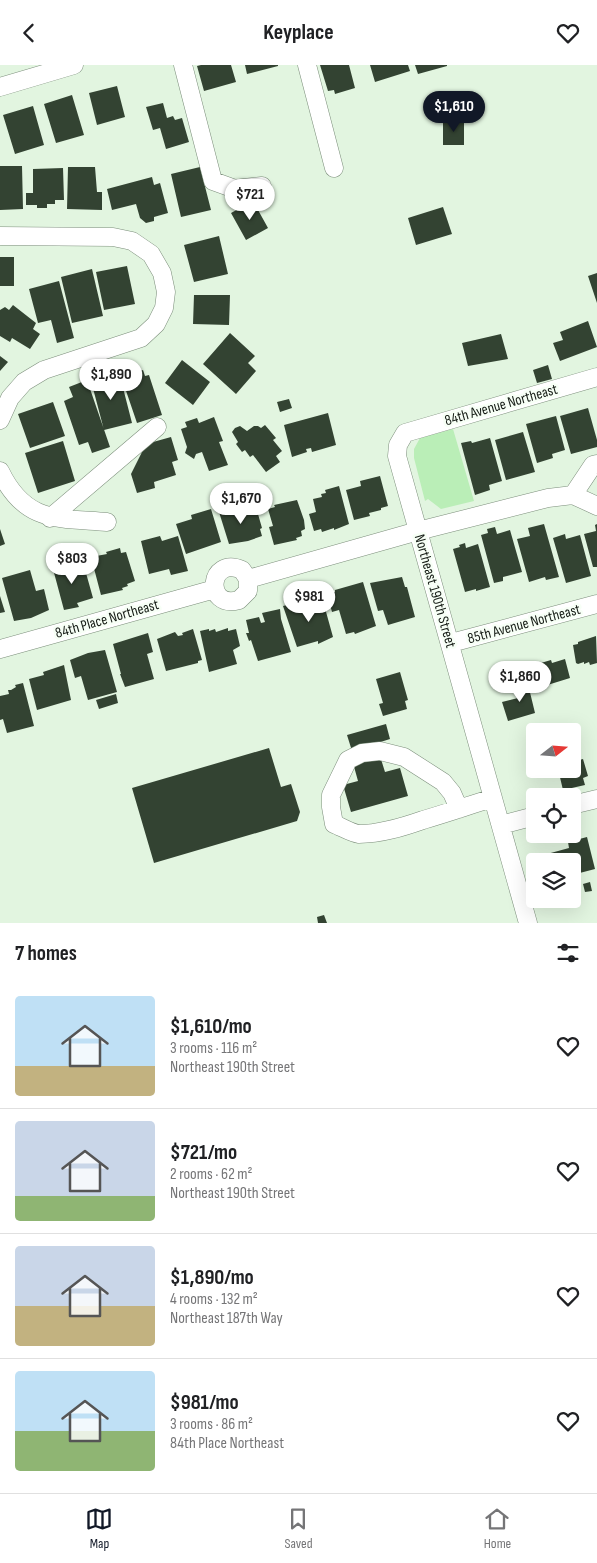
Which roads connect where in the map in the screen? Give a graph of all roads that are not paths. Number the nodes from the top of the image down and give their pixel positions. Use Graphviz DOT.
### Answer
graph roads {
  1 [pos="74,65"];
  2 [pos="183,65"];
  3 [pos="307,65"];
  4 [pos="0,87"];
  5 [pos="334,168"];
  6 [pos="262,186"];
  7 [pos="0,236"];
  8 [pos="597,377"];
  9 [pos="0,420"];
  10 [pos="157,427"];
  11 [pos="406,433"];
  12 [pos="597,465"];
  13 [pos="0,471"];
  14 [pos="573,495"];
  15 [pos="597,506"];
  16 [pos="50,518"];
  17 [pos="107,522"];
  18 [pos="418,531"];
  19 [pos="597,604"];
  20 [pos="451,643"];
  21 [pos="0,649"];
  22 [pos="494,798"];
  23 [pos="597,799"];
  24 [pos="581,803"];
  25 [pos="458,809"];
  26 [pos="526,818"];
  27 [pos="501,825"];
  28 [pos="528,923"];
  1 -- 4 [label="street"];
  2 -- 6 [label="street"];
  3 -- 5 [label="street"];
  7 -- 9 [label="street"];
  8 -- 11 [label="street, 84th Avenue Northeast"];
  10 -- 16 [label="street"];
  11 -- 18 [label="street, Northeast 190th Street"];
  12 -- 14 [label="street"];
  13 -- 16 [label="street"];
  14 -- 15 [label="street"];
  14 -- 18 [label="street, 84th Place Northeast"];
  16 -- 17 [label="street"];
  18 -- 20 [label="street, Northeast 190th Street"];
  18 -- 21 [label="street, 84th Place Northeast"];
  19 -- 20 [label="street, 85th Avenue Northeast"];
  20 -- 22 [label="street, Northeast 190th Street"];
  22 -- 25 [label="street"];
  22 -- 27 [label="street, Northeast 190th Street"];
  23 -- 24 [label="street"];
  25 -- 25 [label="street"];
  26 -- 27 [label="street"];
  27 -- 28 [label="street, Northeast 190th Street"];
}
